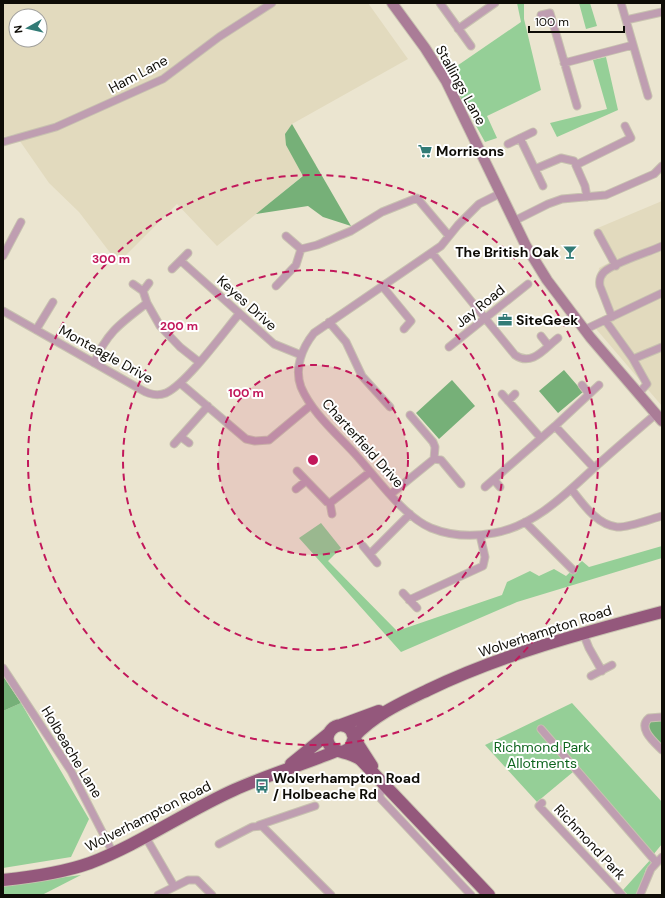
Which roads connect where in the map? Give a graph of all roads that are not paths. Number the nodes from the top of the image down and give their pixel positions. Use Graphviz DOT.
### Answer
graph roads {
  1 [pos="272,3"];
  2 [pos="440,3"];
  3 [pos="495,3"];
  4 [pos="621,3"];
  5 [pos="393,4"];
  6 [pos="662,12"];
  7 [pos="541,15"];
  8 [pos="626,20"];
  9 [pos="458,29"];
  10 [pos="471,46"];
  11 [pos="633,46"];
  12 [pos="564,63"];
  13 [pos="648,96"];
  14 [pos="577,106"];
  15 [pos="625,126"];
  16 [pos="532,132"];
  17 [pos="520,138"];
  18 [pos="3,142"];
  19 [pos="508,144"];
  20 [pos="576,165"];
  21 [pos="662,166"];
  22 [pos="535,169"];
  23 [pos="543,186"];
  24 [pos="501,193"];
  25 [pos="587,197"];
  26 [pos="514,221"];
  27 [pos="22,222"];
  28 [pos="598,233"];
  29 [pos="286,236"];
  30 [pos="449,236"];
  31 [pos="662,246"];
  32 [pos="302,249"];
  33 [pos="188,253"];
  34 [pos="432,253"];
  35 [pos="3,256"];
  36 [pos="181,260"];
  37 [pos="616,266"];
  38 [pos="172,268"];
  39 [pos="149,282"];
  40 [pos="133,284"];
  41 [pos="528,284"];
  42 [pos="276,286"];
  43 [pos="383,287"];
  44 [pos="143,291"];
  45 [pos="662,293"];
  46 [pos="53,302"];
  47 [pos="147,303"];
  48 [pos="3,311"];
  49 [pos="240,314"];
  50 [pos="608,318"];
  51 [pos="485,320"];
  52 [pos="329,322"];
  53 [pos="404,329"];
  54 [pos="36,330"];
  55 [pos="584,330"];
  56 [pos="541,336"];
  57 [pos="558,338"];
  58 [pos="548,345"];
  59 [pos="449,347"];
  60 [pos="662,347"];
  61 [pos="301,355"];
  62 [pos="634,359"];
  63 [pos="199,362"];
  64 [pos="94,363"];
  65 [pos="180,383"];
  66 [pos="582,385"];
  67 [pos="599,385"];
  68 [pos="502,394"];
  69 [pos="515,394"];
  70 [pos="589,394"];
  71 [pos="638,394"];
  72 [pos="508,401"];
  73 [pos="311,405"];
  74 [pos="208,406"];
  75 [pos="390,407"];
  76 [pos="410,415"];
  77 [pos="659,417"];
  78 [pos="555,426"];
  79 [pos="181,437"];
  80 [pos="540,437"];
  81 [pos="189,443"];
  82 [pos="174,444"];
  83 [pos="434,459"];
  84 [pos="594,468"];
  85 [pos="297,471"];
  86 [pos="370,472"];
  87 [pos="494,480"];
  88 [pos="306,481"];
  89 [pos="461,484"];
  90 [pos="485,487"];
  91 [pos="500,487"];
  92 [pos="296,489"];
  93 [pos="572,490"];
  94 [pos="391,494"];
  95 [pos="330,503"];
  96 [pos="332,514"];
  97 [pos="410,514"];
  98 [pos="662,516"];
  99 [pos="525,522"];
  100 [pos="480,535"];
  101 [pos="363,546"];
  102 [pos="370,554"];
  103 [pos="377,563"];
  104 [pos="572,570"];
  105 [pos="403,593"];
  106 [pos="409,600"];
  107 [pos="417,608"];
  108 [pos="662,612"];
  109 [pos="583,633"];
  110 [pos="612,666"];
  111 [pos="3,668"];
  112 [pos="602,671"];
  113 [pos="592,676"];
  114 [pos="396,706"];
  115 [pos="662,717"];
  116 [pos="341,725"];
  117 [pos="541,729"];
  118 [pos="328,734"];
  119 [pos="354,738"];
  120 [pos="662,750"];
  121 [pos="340,751"];
  122 [pos="280,772"];
  123 [pos="385,784"];
  124 [pos="315,806"];
  125 [pos="539,806"];
  126 [pos="259,826"];
  127 [pos="145,836"];
  128 [pos="219,844"];
  129 [pos="113,853"];
  130 [pos="662,857"];
  131 [pos="656,862"];
  132 [pos="3,880"];
  133 [pos="174,886"];
  134 [pos="158,895"];
  135 [pos="212,895"];
  136 [pos="331,895"];
  137 [pos="471,895"];
  138 [pos="489,895"];
  139 [pos="622,895"];
  140 [pos="640,895"];
  1 -- 18 [label="street, Ham Lane"];
  2 -- 9 [label="street"];
  3 -- 9 [label="street"];
  4 -- 8 [label="street"];
  5 -- 24 [label="main road, Stallings Lane"];
  6 -- 8 [label="street"];
  7 -- 12 [label="street"];
  8 -- 11 [label="street"];
  9 -- 10 [label="street"];
  11 -- 12 [label="street"];
  11 -- 13 [label="street"];
  12 -- 14 [label="street"];
  15 -- 20 [label="street"];
  16 -- 17 [label="street"];
  17 -- 19 [label="street"];
  17 -- 22 [label="street"];
  20 -- 22 [label="street"];
  20 -- 25 [label="street"];
  21 -- 25 [label="street"];
  22 -- 23 [label="street"];
  24 -- 26 [label="main road, Stallings Lane"];
  24 -- 30 [label="street, Charterfield Drive"];
  25 -- 26 [label="street"];
  26 -- 55 [label="main road, Stallings Lane"];
  27 -- 35 [label="street"];
  28 -- 37 [label="street"];
  29 -- 32 [label="street"];
  30 -- 32 [label="street"];
  30 -- 34 [label="street, Charterfield Drive"];
  31 -- 37 [label="street"];
  32 -- 42 [label="street"];
  33 -- 36 [label="street"];
  34 -- 43 [label="street, Charterfield Drive"];
  34 -- 51 [label="street"];
  36 -- 38 [label="street"];
  36 -- 49 [label="street, Keyes Drive"];
  37 -- 50 [label="street"];
  39 -- 44 [label="street"];
  40 -- 44 [label="street"];
  41 -- 51 [label="street, Jay Road"];
  43 -- 52 [label="street, Charterfield Drive"];
  43 -- 53 [label="street"];
  44 -- 47 [label="street"];
  45 -- 50 [label="street"];
  46 -- 54 [label="street"];
  47 -- 63 [label="street"];
  47 -- 64 [label="street"];
  48 -- 54 [label="street, Monteagle Drive"];
  49 -- 61 [label="street, Keyes Drive"];
  49 -- 63 [label="street, Monteagle Drive"];
  50 -- 55 [label="street"];
  50 -- 62 [label="street"];
  51 -- 58 [label="street"];
  51 -- 59 [label="street, Jay Road"];
  52 -- 61 [label="street, Charterfield Drive"];
  52 -- 75 [label="street"];
  54 -- 64 [label="street, Monteagle Drive"];
  55 -- 71 [label="main road, Stallings Lane"];
  56 -- 58 [label="street"];
  57 -- 58 [label="street"];
  60 -- 62 [label="street"];
  61 -- 73 [label="street, Charterfield Drive"];
  62 -- 71 [label="street"];
  63 -- 65 [label="street, Monteagle Drive"];
  64 -- 65 [label="street, Monteagle Drive"];
  65 -- 74 [label="street"];
  66 -- 70 [label="street"];
  67 -- 70 [label="street"];
  68 -- 72 [label="street"];
  69 -- 72 [label="street"];
  70 -- 78 [label="street"];
  71 -- 77 [label="main road, Stallings Lane"];
  72 -- 80 [label="street"];
  73 -- 74 [label="street"];
  73 -- 86 [label="street, Charterfield Drive"];
  74 -- 79 [label="street"];
  76 -- 83 [label="street"];
  77 -- 84 [label="street, Charterfield Drive"];
  78 -- 80 [label="street"];
  78 -- 84 [label="street"];
  79 -- 81 [label="street"];
  79 -- 82 [label="street"];
  80 -- 87 [label="street"];
  83 -- 89 [label="street"];
  83 -- 94 [label="street"];
  84 -- 93 [label="street, Charterfield Drive"];
  85 -- 88 [label="street"];
  86 -- 94 [label="street, Charterfield Drive"];
  86 -- 95 [label="street"];
  87 -- 90 [label="street"];
  87 -- 91 [label="street"];
  88 -- 92 [label="street"];
  88 -- 95 [label="street"];
  93 -- 98 [label="street"];
  93 -- 99 [label="street, Charterfield Drive"];
  94 -- 97 [label="street, Charterfield Drive"];
  95 -- 96 [label="street"];
  97 -- 100 [label="street, Charterfield Drive"];
  97 -- 102 [label="street"];
  99 -- 100 [label="street, Charterfield Drive"];
  99 -- 104 [label="street"];
  100 -- 106 [label="street"];
  101 -- 102 [label="street"];
  102 -- 103 [label="street"];
  105 -- 106 [label="street"];
  106 -- 107 [label="street"];
  108 -- 109 [label="highway, Wolverhampton Road"];
  109 -- 112 [label="street"];
  109 -- 114 [label="highway, Wolverhampton Road"];
  110 -- 112 [label="street"];
  111 -- 129 [label="street, Holbeache Lane"];
  112 -- 113 [label="street"];
  114 -- 116 [label="highway, Wolverhampton Road"];
  114 -- 119 [label="highway, Wolverhampton Road"];
  115 -- 120 [label="street"];
  116 -- 118 [label="highway"];
  116 -- 119 [label="highway"];
  117 -- 131 [label="street"];
  118 -- 121 [label="highway"];
  118 -- 122 [label="highway, Wolverhampton Road"];
  119 -- 121 [label="highway"];
  119 -- 123 [label="highway"];
  121 -- 122 [label="highway, Wolverhampton Road"];
  121 -- 123 [label="highway"];
  122 -- 127 [label="highway, Wolverhampton Road"];
  123 -- 137 [label="street"];
  123 -- 138 [label="highway"];
  124 -- 126 [label="street"];
  125 -- 139 [label="street, Richmond Park"];
  126 -- 128 [label="street"];
  126 -- 136 [label="street"];
  127 -- 129 [label="highway, Wolverhampton Road"];
  127 -- 133 [label="street"];
  129 -- 132 [label="highway, Wolverhampton Road"];
  130 -- 131 [label="street"];
  131 -- 140 [label="street"];
  133 -- 134 [label="street"];
  133 -- 135 [label="street"];
}
